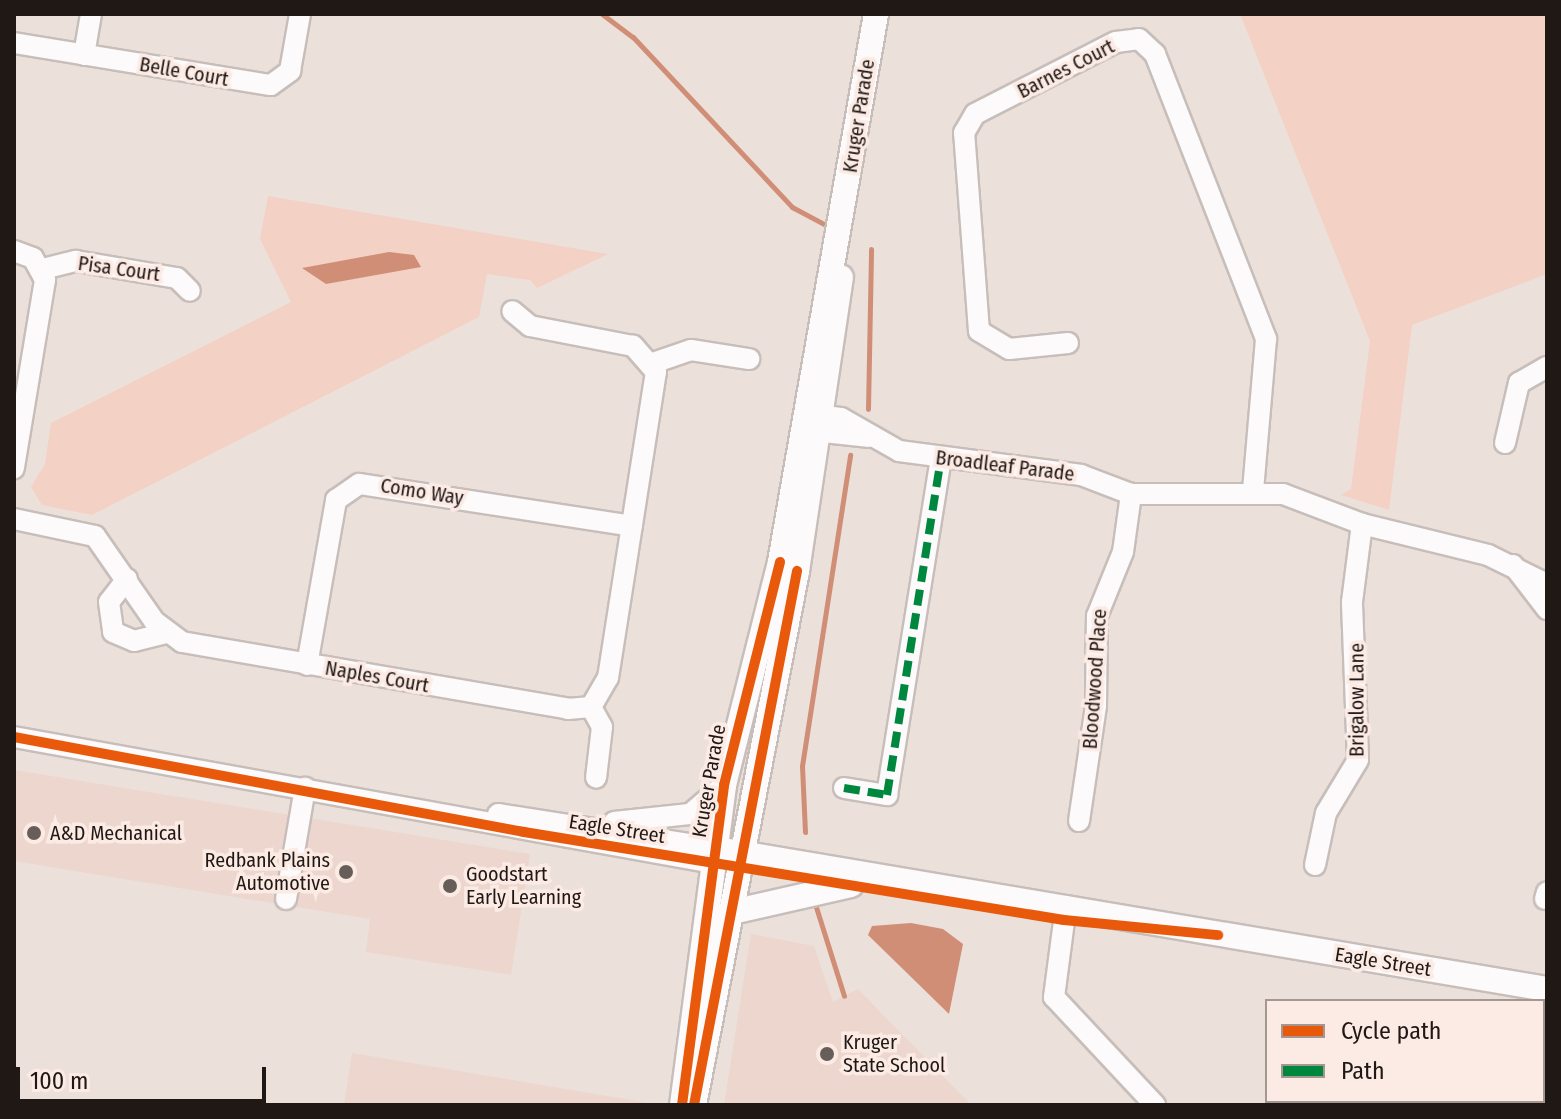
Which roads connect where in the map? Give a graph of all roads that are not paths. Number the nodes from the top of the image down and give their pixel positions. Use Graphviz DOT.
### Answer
graph roads {
  1 [pos="91,14"];
  2 [pos="300,14"];
  3 [pos="876,14"];
  4 [pos="14,43"];
  5 [pos="84,55"];
  6 [pos="14,251"];
  7 [pos="43,269"];
  8 [pos="190,291"];
  9 [pos="512,311"];
  10 [pos="1068,343"];
  11 [pos="749,359"];
  12 [pos="653,363"];
  13 [pos="1547,367"];
  14 [pos="812,423"];
  15 [pos="1505,443"];
  16 [pos="941,459"];
  17 [pos="14,468"];
  18 [pos="1253,492"];
  19 [pos="1131,494"];
  20 [pos="14,519"];
  21 [pos="1362,524"];
  22 [pos="632,526"];
  23 [pos="1513,565"];
  24 [pos="127,579"];
  25 [pos="1547,584"];
  26 [pos="1547,609"];
  27 [pos="166,633"];
  28 [pos="307,665"];
  29 [pos="591,707"];
  30 [pos="14,737"];
  31 [pos="596,778"];
  32 [pos="724,785"];
  33 [pos="305,788"];
  34 [pos="844,788"];
  35 [pos="434,811"];
  36 [pos="1079,821"];
  37 [pos="563,823"];
  38 [pos="714,856"];
  39 [pos="741,860"];
  40 [pos="1315,865"];
  41 [pos="851,885"];
  42 [pos="286,899"];
  43 [pos="732,912"];
  44 [pos="1065,913"];
  45 [pos="1547,989"];
  46 [pos="682,1105"];
  47 [pos="694,1105"];
  48 [pos="1155,1105"];
  1 -- 5 [label="street"];
  2 -- 5 [label="street, Belle Court"];
  3 -- 14 [label="street, Kruger Parade"];
  4 -- 5 [label="street, Belle Court"];
  6 -- 7 [label="street"];
  7 -- 8 [label="street, Pisa Court"];
  7 -- 17 [label="street"];
  9 -- 12 [label="street"];
  10 -- 18 [label="street, Barnes Court"];
  11 -- 12 [label="street"];
  12 -- 22 [label="street"];
  13 -- 15 [label="street"];
  14 -- 16 [label="street, Broadleaf Parade"];
  14 -- 32 [label="street, Kruger Parade"];
  14 -- 39 [label="street, Kruger Parade"];
  16 -- 19 [label="street, Broadleaf Parade"];
  16 -- 34 [label="street"];
  18 -- 19 [label="street, Broadleaf Parade"];
  18 -- 21 [label="street, Broadleaf Parade"];
  19 -- 36 [label="street, Bloodwood Place"];
  20 -- 24 [label="street"];
  21 -- 23 [label="street, Broadleaf Parade"];
  21 -- 40 [label="street, Brigalow Lane"];
  22 -- 28 [label="street, Como Way"];
  22 -- 29 [label="street"];
  23 -- 25 [label="street, Broadleaf Parade"];
  23 -- 26 [label="street"];
  24 -- 27 [label="street"];
  24 -- 27 [label="street, Naples Court"];
  27 -- 28 [label="street, Naples Court"];
  28 -- 29 [label="street, Naples Court"];
  29 -- 31 [label="street"];
  30 -- 33 [label="street, Eagle Street"];
  32 -- 37 [label="street"];
  32 -- 38 [label="street, Kruger Parade"];
  33 -- 35 [label="street, Eagle Street"];
  33 -- 42 [label="street"];
  35 -- 37 [label="street, Eagle Street"];
  35 -- 38 [label="street, Eagle Street"];
  37 -- 38 [label="street, Eagle Street"];
  38 -- 39 [label="street, Eagle Street"];
  38 -- 46 [label="street, Kruger Parade"];
  39 -- 41 [label="street, Eagle Street"];
  39 -- 43 [label="street, Kruger Parade"];
  39 -- 44 [label="street, Eagle Street"];
  41 -- 43 [label="street"];
  41 -- 44 [label="street, Eagle Street"];
  43 -- 47 [label="street, Kruger Parade"];
  44 -- 45 [label="street, Eagle Street"];
  44 -- 48 [label="street"];
}
